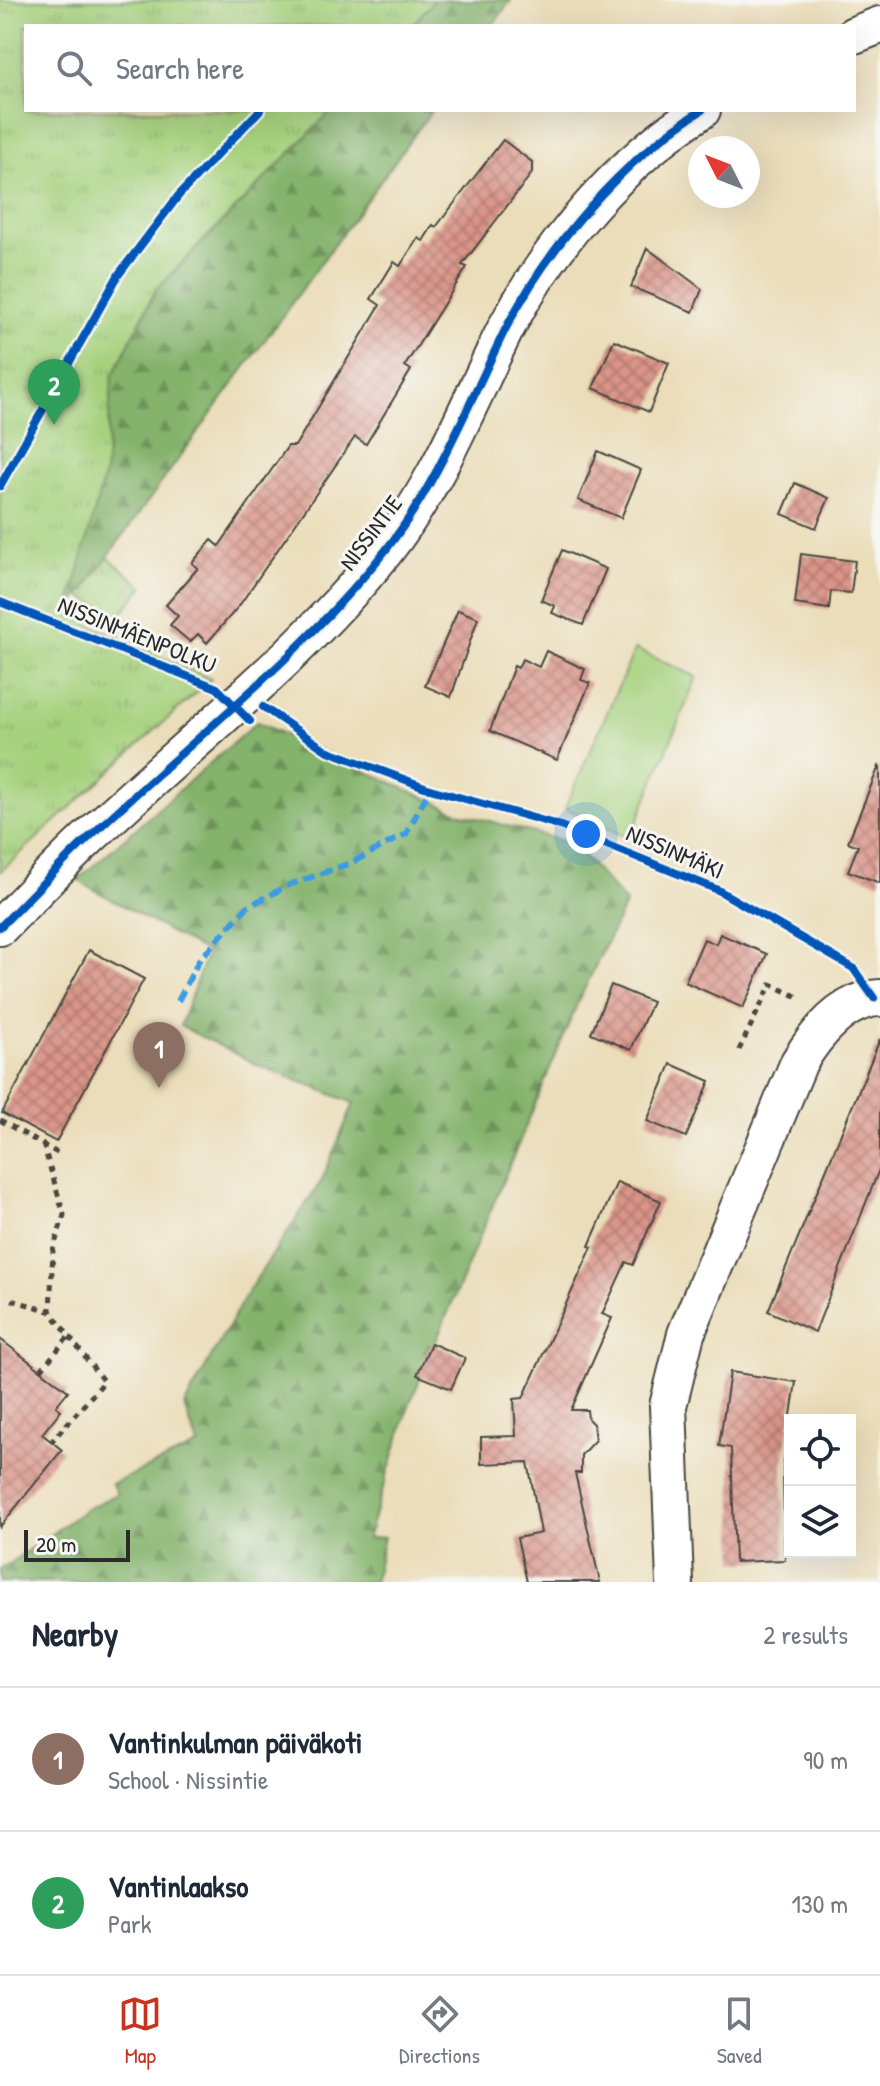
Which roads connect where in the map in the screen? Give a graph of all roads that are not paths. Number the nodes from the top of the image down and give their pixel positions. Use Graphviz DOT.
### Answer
graph roads {
  1 [pos="880,25"];
  2 [pos="856,34"];
  3 [pos="699,112"];
  4 [pos="0,927"];
  5 [pos="880,998"];
  6 [pos="675,1582"];
  1 -- 2 [label="street"];
  3 -- 4 [label="street, NISSINTIE"];
  5 -- 6 [label="street"];
}
